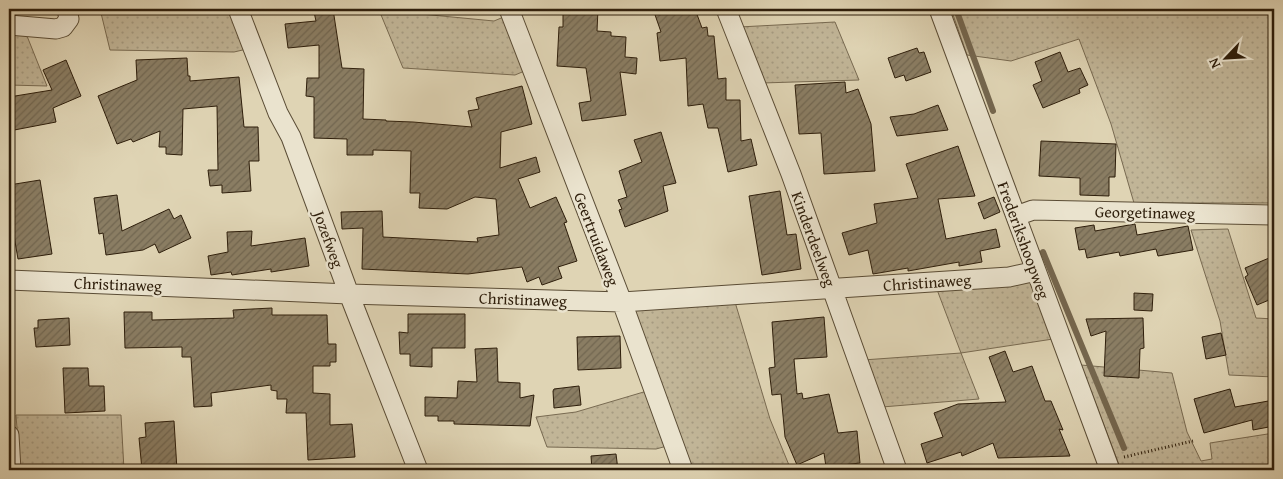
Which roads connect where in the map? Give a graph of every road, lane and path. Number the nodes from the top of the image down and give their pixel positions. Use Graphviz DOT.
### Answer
graph roads {
  1 [pos="67,9"];
  2 [pos="238,9"];
  3 [pos="508,9"];
  4 [pos="726,9"];
  5 [pos="939,9"];
  6 [pos="9,25"];
  7 [pos="1274,215"];
  8 [pos="1016,216"];
  9 [pos="1036,271"];
  10 [pos="9,280"];
  11 [pos="832,288"];
  12 [pos="349,294"];
  13 [pos="622,302"];
  14 [pos="9,435"];
  15 [pos="1193,441"];
  16 [pos="1108,466"];
  17 [pos="10,470"];
  18 [pos="418,470"];
  19 [pos="683,470"];
  20 [pos="897,470"];
  1 -- 6 [label="street"];
  2 -- 12 [label="street, Jozefweg"];
  3 -- 13 [label="street, Geertruidaweg"];
  4 -- 11 [label="street, Kinderdeelweg"];
  5 -- 8 [label="street, Frederikshoopweg"];
  7 -- 8 [label="street, Georgetinaweg"];
  8 -- 9 [label="street, Frederikshoopweg"];
  9 -- 11 [label="street, Christinaweg"];
  9 -- 16 [label="street, Frederikshoopweg"];
  10 -- 12 [label="street, Christinaweg"];
  11 -- 13 [label="street, Christinaweg"];
  11 -- 20 [label="street, Kinderdeelweg"];
  12 -- 13 [label="street, Christinaweg"];
  12 -- 18 [label="street, Jozefweg"];
  13 -- 19 [label="street, Geertruidaweg"];
  14 -- 17 [label="street"];
  15 -- 16 [label="path"];
}
